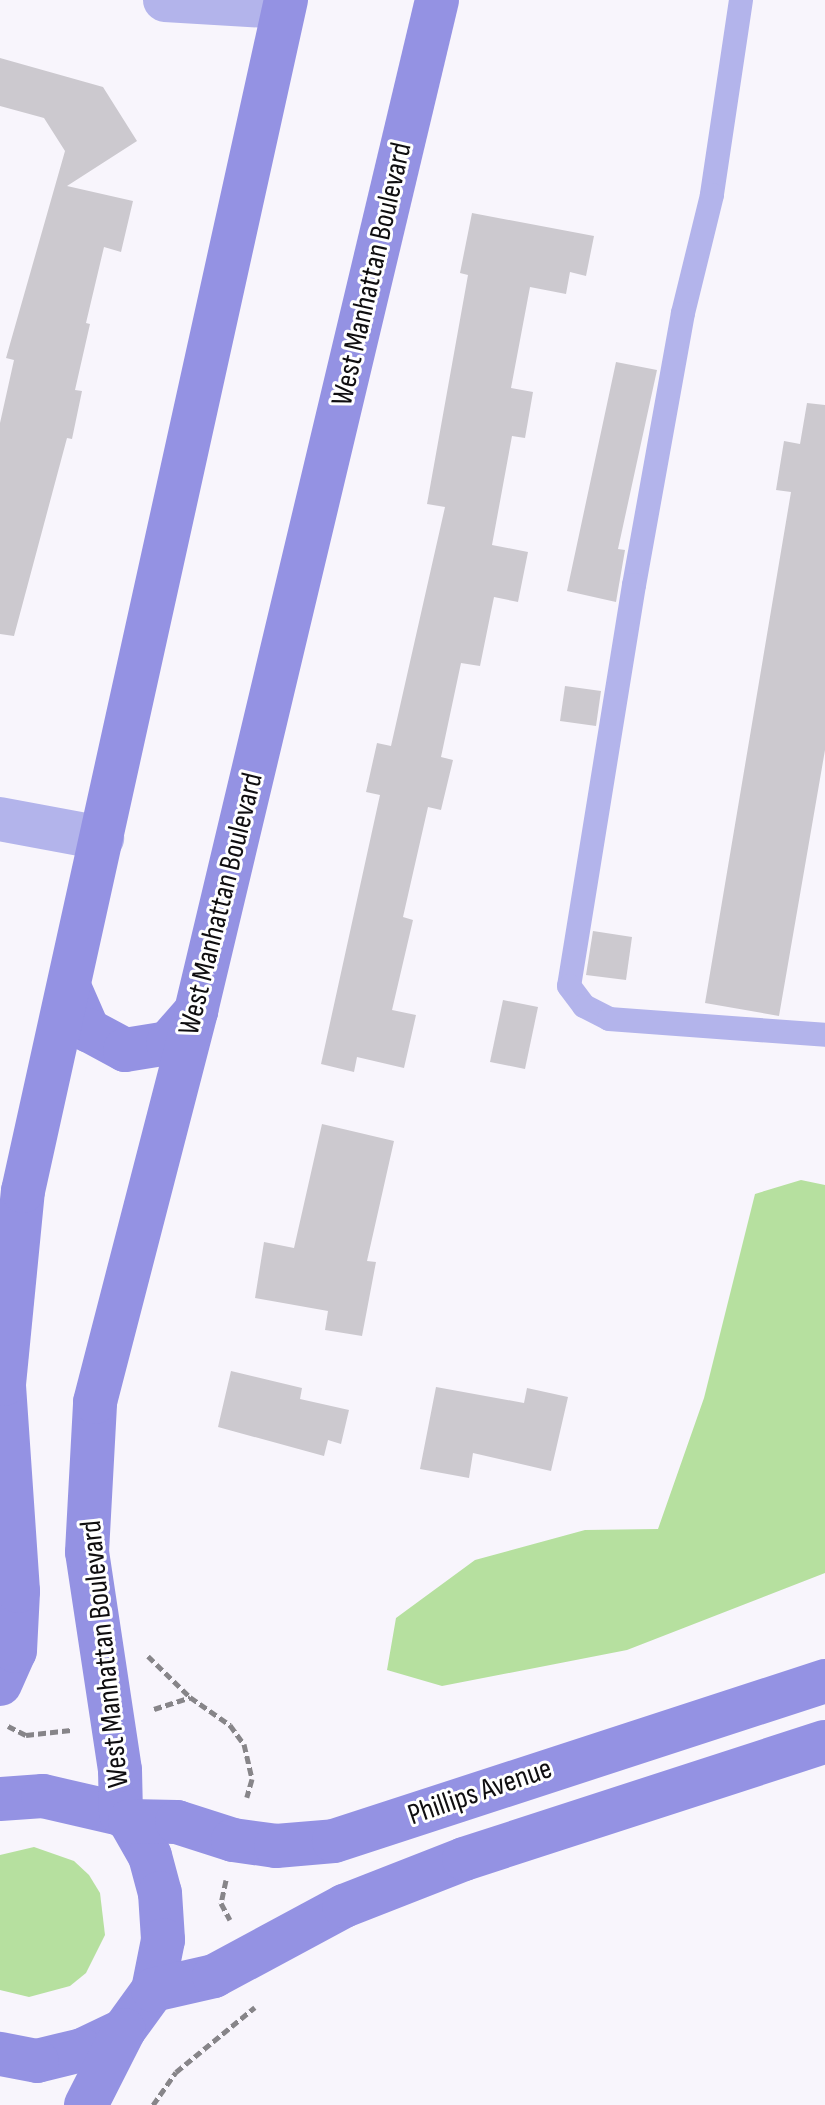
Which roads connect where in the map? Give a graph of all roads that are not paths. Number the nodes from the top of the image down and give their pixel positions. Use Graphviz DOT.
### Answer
graph roads {
  1 [pos="165,0"];
  2 [pos="437,0"];
  3 [pos="741,0"];
  4 [pos="285,4"];
  5 [pos="0,819"];
  6 [pos="102,838"];
  7 [pos="71,991"];
  8 [pos="196,1011"];
  9 [pos="825,1035"];
  10 [pos="2,1384"];
  11 [pos="825,1681"];
  12 [pos="0,1684"];
  13 [pos="825,1742"];
  14 [pos="0,1799"];
  15 [pos="126,1818"];
  16 [pos="153,1990"];
  17 [pos="124,2030"];
  18 [pos="0,2054"];
  19 [pos="86,2105"];
  1 -- 4 [label="street"];
  2 -- 8 [label="main road, West Manhattan Boulevard"];
  3 -- 9 [label="lane"];
  4 -- 6 [label="main road"];
  5 -- 6 [label="street"];
  6 -- 7 [label="main road"];
  7 -- 8 [label="main road"];
  7 -- 10 [label="main road"];
  8 -- 15 [label="main road, West Manhattan Boulevard"];
  10 -- 12 [label="main road"];
  11 -- 15 [label="main road, Phillips Avenue"];
  13 -- 16 [label="main road"];
  14 -- 15 [label="main road, Phillips Avenue"];
  15 -- 16 [label="main road"];
  16 -- 17 [label="main road"];
  17 -- 18 [label="main road"];
  17 -- 19 [label="main road"];
}
